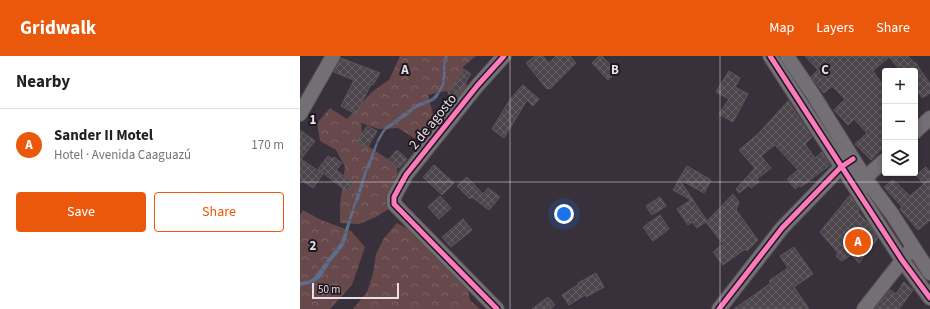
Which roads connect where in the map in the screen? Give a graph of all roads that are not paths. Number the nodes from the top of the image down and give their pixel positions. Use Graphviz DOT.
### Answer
graph roads {
  1 [pos="333,56"];
  2 [pos="504,56"];
  3 [pos="770,56"];
  4 [pos="787,56"];
  5 [pos="300,114"];
  6 [pos="930,118"];
  7 [pos="918,129"];
  8 [pos="847,163"];
  9 [pos="882,163"];
  10 [pos="860,183"];
  11 [pos="913,248"];
  12 [pos="902,260"];
  13 [pos="930,273"];
  14 [pos="930,298"];
  15 [pos="497,309"];
  16 [pos="719,309"];
  17 [pos="864,309"];
  1 -- 5 [label="street"];
  2 -- 15 [label="street, 2 de agosto"];
  3 -- 8 [label="street"];
  4 -- 8 [label="street"];
  6 -- 7 [label="street"];
  8 -- 10 [label="street"];
  8 -- 16 [label="street"];
  9 -- 10 [label="street"];
  10 -- 11 [label="street"];
  10 -- 12 [label="street"];
  11 -- 12 [label="street"];
  11 -- 13 [label="street"];
  12 -- 14 [label="street"];
  12 -- 17 [label="street"];
}
